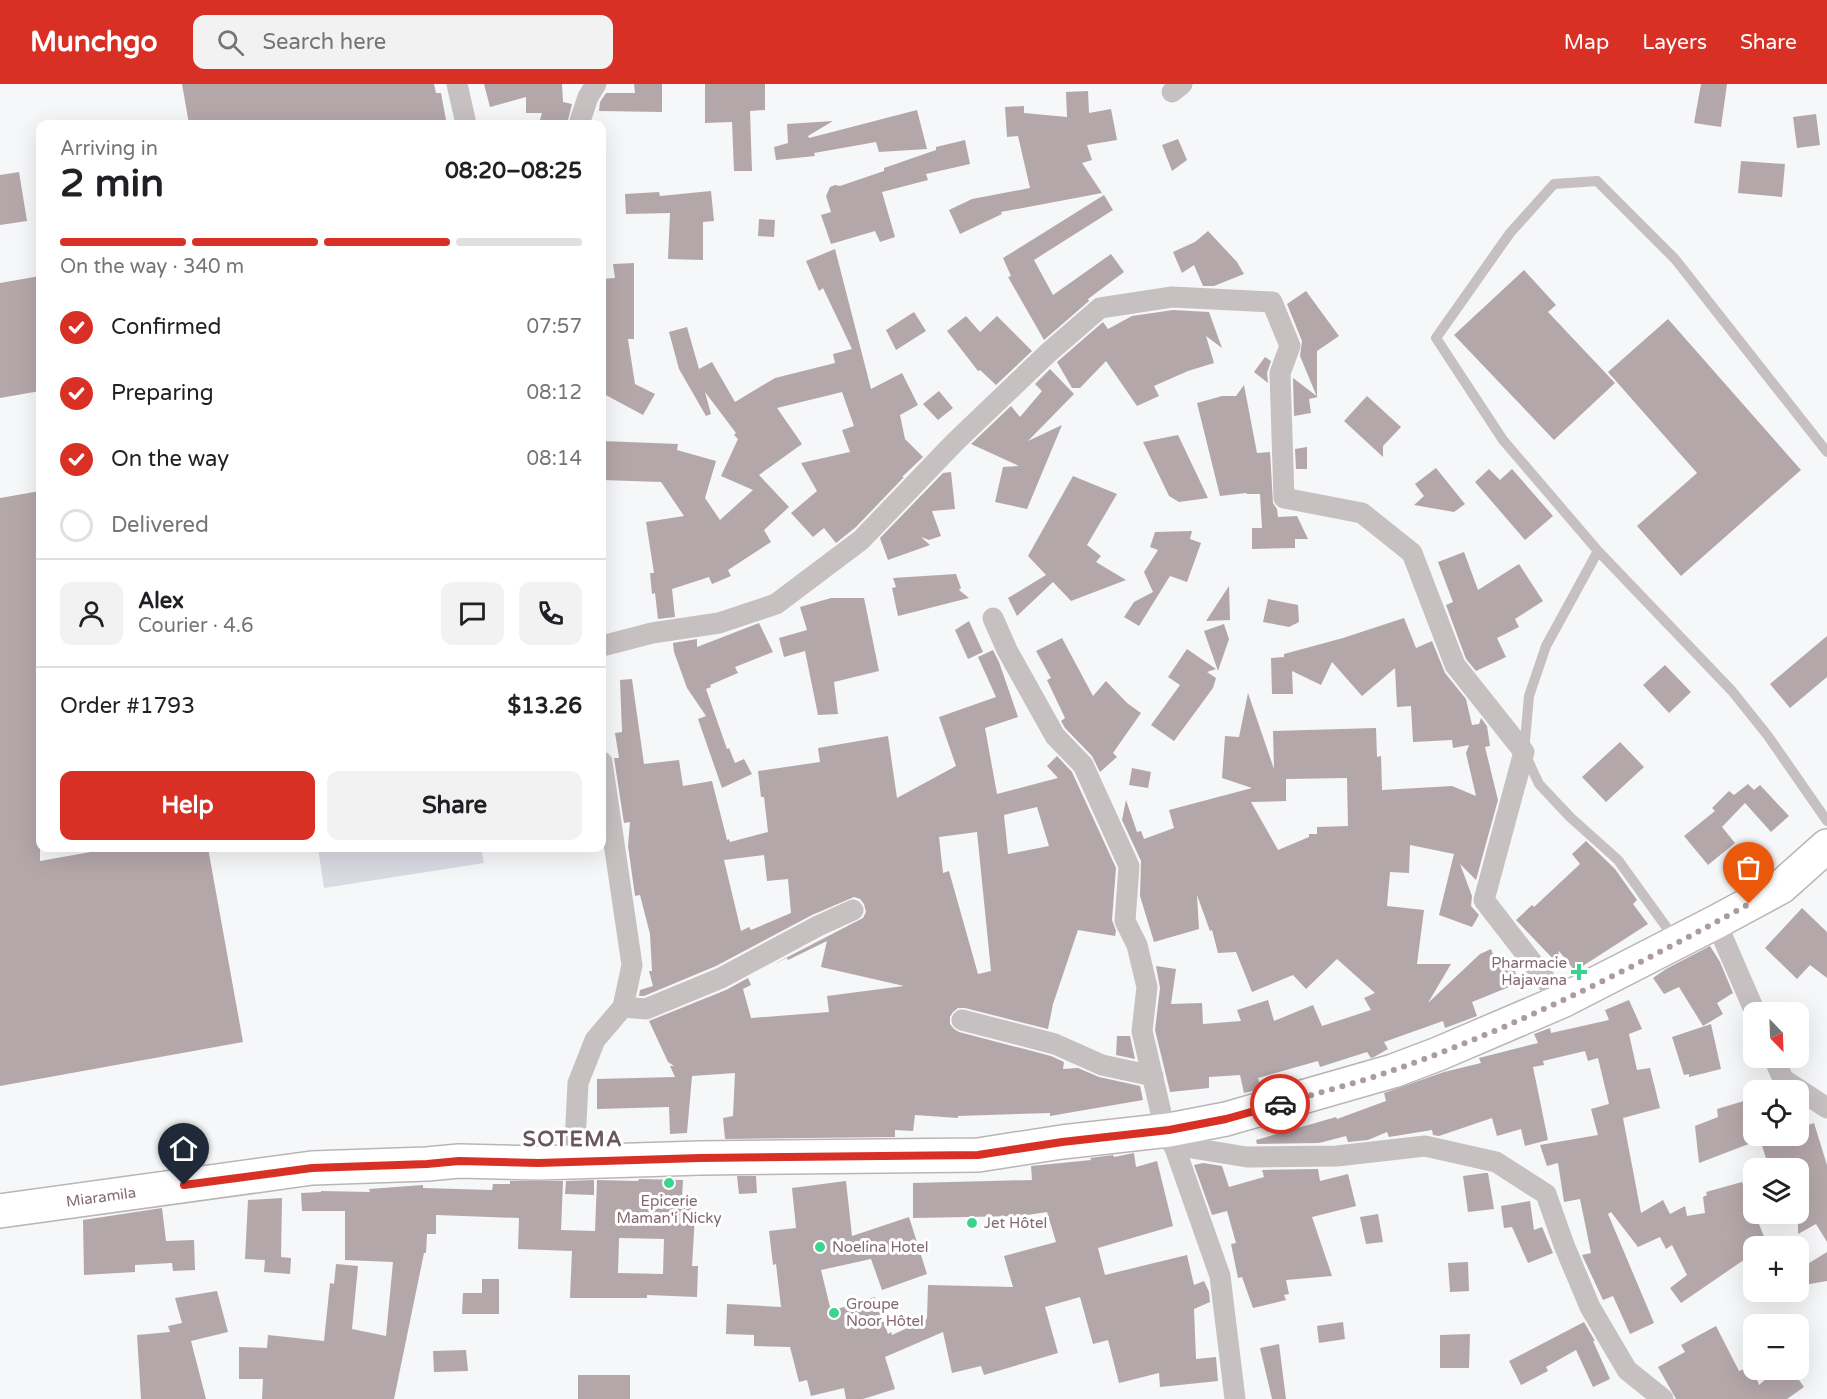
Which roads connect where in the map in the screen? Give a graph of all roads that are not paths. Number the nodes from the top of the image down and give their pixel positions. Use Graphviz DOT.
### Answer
graph roads {
  1 [pos="457,84"];
  2 [pos="596,84"];
  3 [pos="464,120"];
  4 [pos="580,120"];
  5 [pos="1827,452"];
  6 [pos="1598,551"];
  7 [pos="993,618"];
  8 [pos="606,645"];
  9 [pos="1524,752"];
  10 [pos="606,789"];
  11 [pos="1827,821"];
  12 [pos="1827,846"];
  13 [pos="853,910"];
  14 [pos="1716,922"];
  15 [pos="1677,942"];
  16 [pos="1562,1001"];
  17 [pos="1751,1002"];
  18 [pos="623,1007"];
  19 [pos="963,1020"];
  20 [pos="1778,1068"];
  21 [pos="1153,1076"];
  22 [pos="1827,1107"];
  23 [pos="1169,1135"];
  24 [pos="574,1163"];
  25 [pos="0,1211"];
  26 [pos="1235,1399"];
  27 [pos="1663,1399"];
  1 -- 3 [label="street"];
  2 -- 4 [label="street"];
  5 -- 6 [label="lane"];
  6 -- 9 [label="lane"];
  6 -- 11 [label="lane"];
  7 -- 21 [label="street"];
  8 -- 9 [label="street"];
  9 -- 15 [label="lane"];
  9 -- 16 [label="street"];
  10 -- 18 [label="street"];
  12 -- 14 [label="main road, Miaramila"];
  13 -- 18 [label="street"];
  14 -- 15 [label="main road, Miaramila"];
  14 -- 17 [label="street"];
  15 -- 16 [label="main road, Miaramila"];
  16 -- 23 [label="main road, Miaramila"];
  18 -- 24 [label="street"];
  19 -- 21 [label="street"];
  20 -- 22 [label="street"];
  21 -- 23 [label="street"];
  23 -- 24 [label="main road, Miaramila"];
  23 -- 26 [label="street"];
  23 -- 27 [label="street"];
  24 -- 25 [label="main road, Miaramila"];
}
